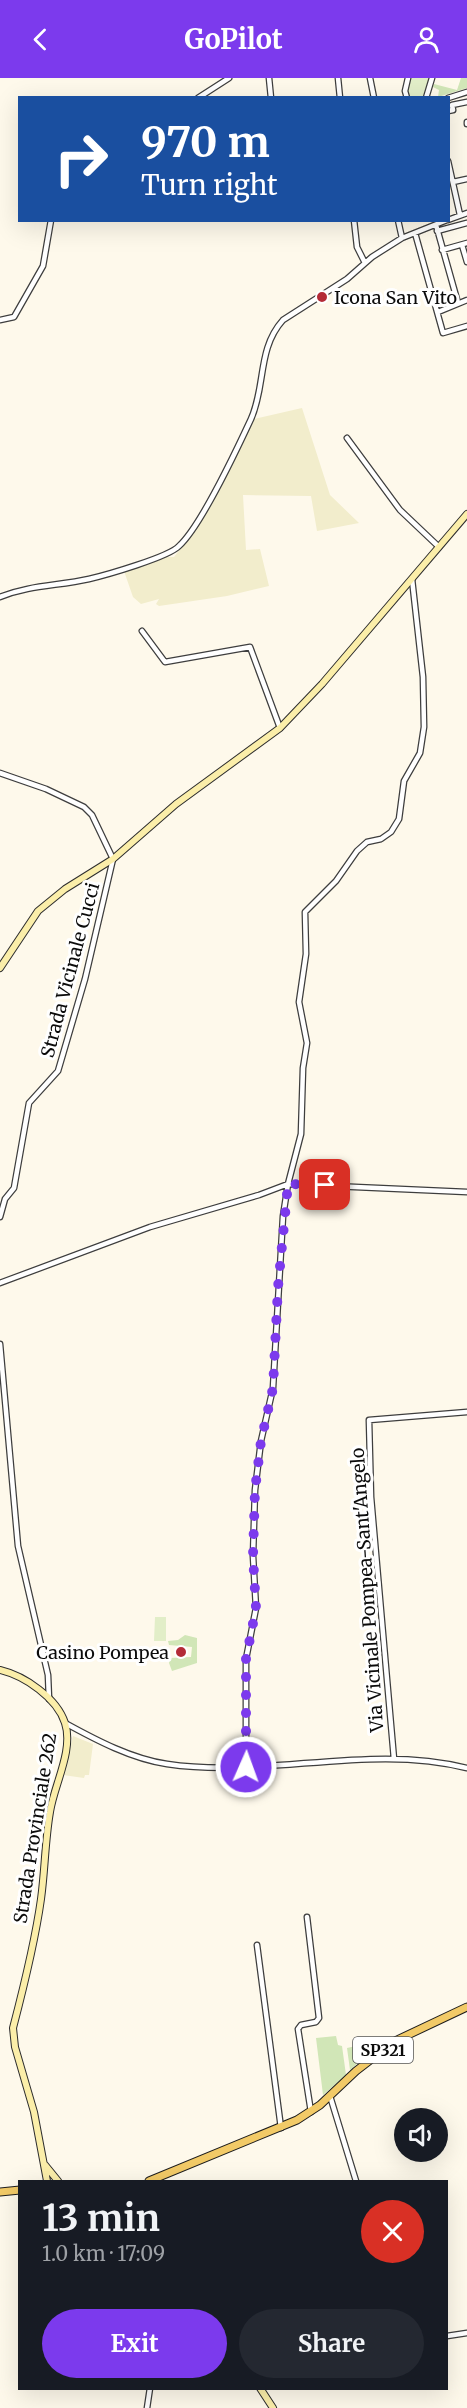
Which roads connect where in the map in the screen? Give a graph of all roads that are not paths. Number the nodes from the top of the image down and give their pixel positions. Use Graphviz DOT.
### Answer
graph roads {
  1 [pos="229,78"];
  2 [pos="269,78"];
  3 [pos="338,78"];
  4 [pos="370,78"];
  5 [pos="408,78"];
  6 [pos="432,78"];
  7 [pos="467,92"];
  8 [pos="201,96"];
  9 [pos="271,96"];
  10 [pos="340,96"];
  11 [pos="374,96"];
  12 [pos="406,96"];
  13 [pos="427,96"];
  14 [pos="450,98"];
  15 [pos="467,102"];
  16 [pos="452,105"];
  17 [pos="450,111"];
  18 [pos="450,169"];
  19 [pos="467,179"];
  20 [pos="453,182"];
  21 [pos="467,213"];
  22 [pos="460,216"];
  23 [pos="450,219"];
  24 [pos="51,222"];
  25 [pos="354,222"];
  26 [pos="398,222"];
  27 [pos="443,222"];
  28 [pos="467,223"];
  29 [pos="436,225"];
  30 [pos="437,231"];
  31 [pos="415,233"];
  32 [pos="402,238"];
  33 [pos="465,244"];
  34 [pos="442,250"];
  35 [pos="467,262"];
  36 [pos="365,263"];
  37 [pos="467,300"];
  38 [pos="458,303"];
  39 [pos="438,312"];
  40 [pos="0,320"];
  41 [pos="467,326"];
  42 [pos="346,438"];
  43 [pos="467,514"];
  44 [pos="439,547"];
  45 [pos="412,579"];
  46 [pos="0,597"];
  47 [pos="142,631"];
  48 [pos="280,728"];
  49 [pos="0,773"];
  50 [pos="113,859"];
  51 [pos="0,968"];
  52 [pos="288,1184"];
  53 [pos="467,1192"];
  54 [pos="3,1200"];
  55 [pos="0,1217"];
  56 [pos="0,1283"];
  57 [pos="0,1344"];
  58 [pos="467,1412"];
  59 [pos="0,1670"];
  60 [pos="49,1699"];
  61 [pos="65,1723"];
  62 [pos="394,1758"];
  63 [pos="246,1767"];
  64 [pos="467,1768"];
  65 [pos="307,1917"];
  66 [pos="257,1944"];
  67 [pos="467,2007"];
  68 [pos="330,2096"];
  69 [pos="310,2112"];
  70 [pos="281,2128"];
  71 [pos="44,2163"];
  72 [pos="40,2180"];
  73 [pos="47,2180"];
  74 [pos="52,2180"];
  75 [pos="56,2180"];
  76 [pos="151,2180"];
  77 [pos="356,2180"];
  78 [pos="18,2190"];
  79 [pos="0,2192"];
  80 [pos="467,2333"];
  81 [pos="448,2336"];
  82 [pos="150,2390"];
  83 [pos="261,2390"];
  84 [pos="147,2408"];
  85 [pos="273,2408"];
  1 -- 8 [label="street"];
  2 -- 9 [label="street"];
  3 -- 10 [label="street"];
  4 -- 11 [label="street"];
  5 -- 12 [label="street"];
  6 -- 13 [label="street"];
  7 -- 14 [label="street"];
  14 -- 16 [label="street"];
  15 -- 16 [label="street"];
  16 -- 17 [label="street"];
  18 -- 20 [label="street"];
  19 -- 20 [label="street"];
  20 -- 22 [label="street"];
  21 -- 22 [label="street"];
  22 -- 23 [label="street"];
  24 -- 40 [label="street"];
  25 -- 36 [label="street"];
  26 -- 32 [label="street"];
  27 -- 29 [label="street"];
  28 -- 30 [label="street"];
  29 -- 30 [label="street"];
  29 -- 31 [label="street"];
  30 -- 34 [label="street"];
  31 -- 32 [label="street"];
  31 -- 39 [label="street"];
  32 -- 36 [label="street"];
  33 -- 34 [label="street"];
  33 -- 35 [label="street"];
  34 -- 38 [label="street"];
  36 -- 46 [label="street"];
  37 -- 38 [label="street"];
  38 -- 39 [label="street"];
  39 -- 41 [label="street"];
  42 -- 44 [label="street"];
  43 -- 44 [label="main road"];
  44 -- 45 [label="main road"];
  45 -- 48 [label="main road"];
  45 -- 52 [label="street"];
  47 -- 48 [label="street"];
  48 -- 50 [label="main road"];
  49 -- 50 [label="street"];
  50 -- 51 [label="main road"];
  50 -- 54 [label="street, Strada Vicinale Cucci"];
  52 -- 53 [label="street"];
  52 -- 56 [label="street"];
  52 -- 63 [label="street"];
  54 -- 55 [label="street, Strada Vicinale Cucci"];
  57 -- 60 [label="street"];
  58 -- 62 [label="street, Via Vicinale Pompea-Sant'Angelo"];
  59 -- 60 [label="main road, Strada Provinciale 262"];
  60 -- 61 [label="main road, Strada Provinciale 262"];
  61 -- 63 [label="street"];
  61 -- 71 [label="main road, Strada Provinciale 262"];
  62 -- 63 [label="street"];
  62 -- 64 [label="street"];
  65 -- 69 [label="street"];
  66 -- 70 [label="street"];
  67 -- 68 [label="main road, SP321"];
  68 -- 69 [label="main road, SP321"];
  68 -- 77 [label="street"];
  69 -- 70 [label="main road, SP321"];
  70 -- 76 [label="main road, SP321"];
  71 -- 72 [label="main road"];
  71 -- 73 [label="main road"];
  71 -- 74 [label="main road"];
  71 -- 75 [label="main road"];
  78 -- 79 [label="main road"];
  80 -- 81 [label="street"];
  82 -- 84 [label="street"];
  83 -- 85 [label="main road"];
}
